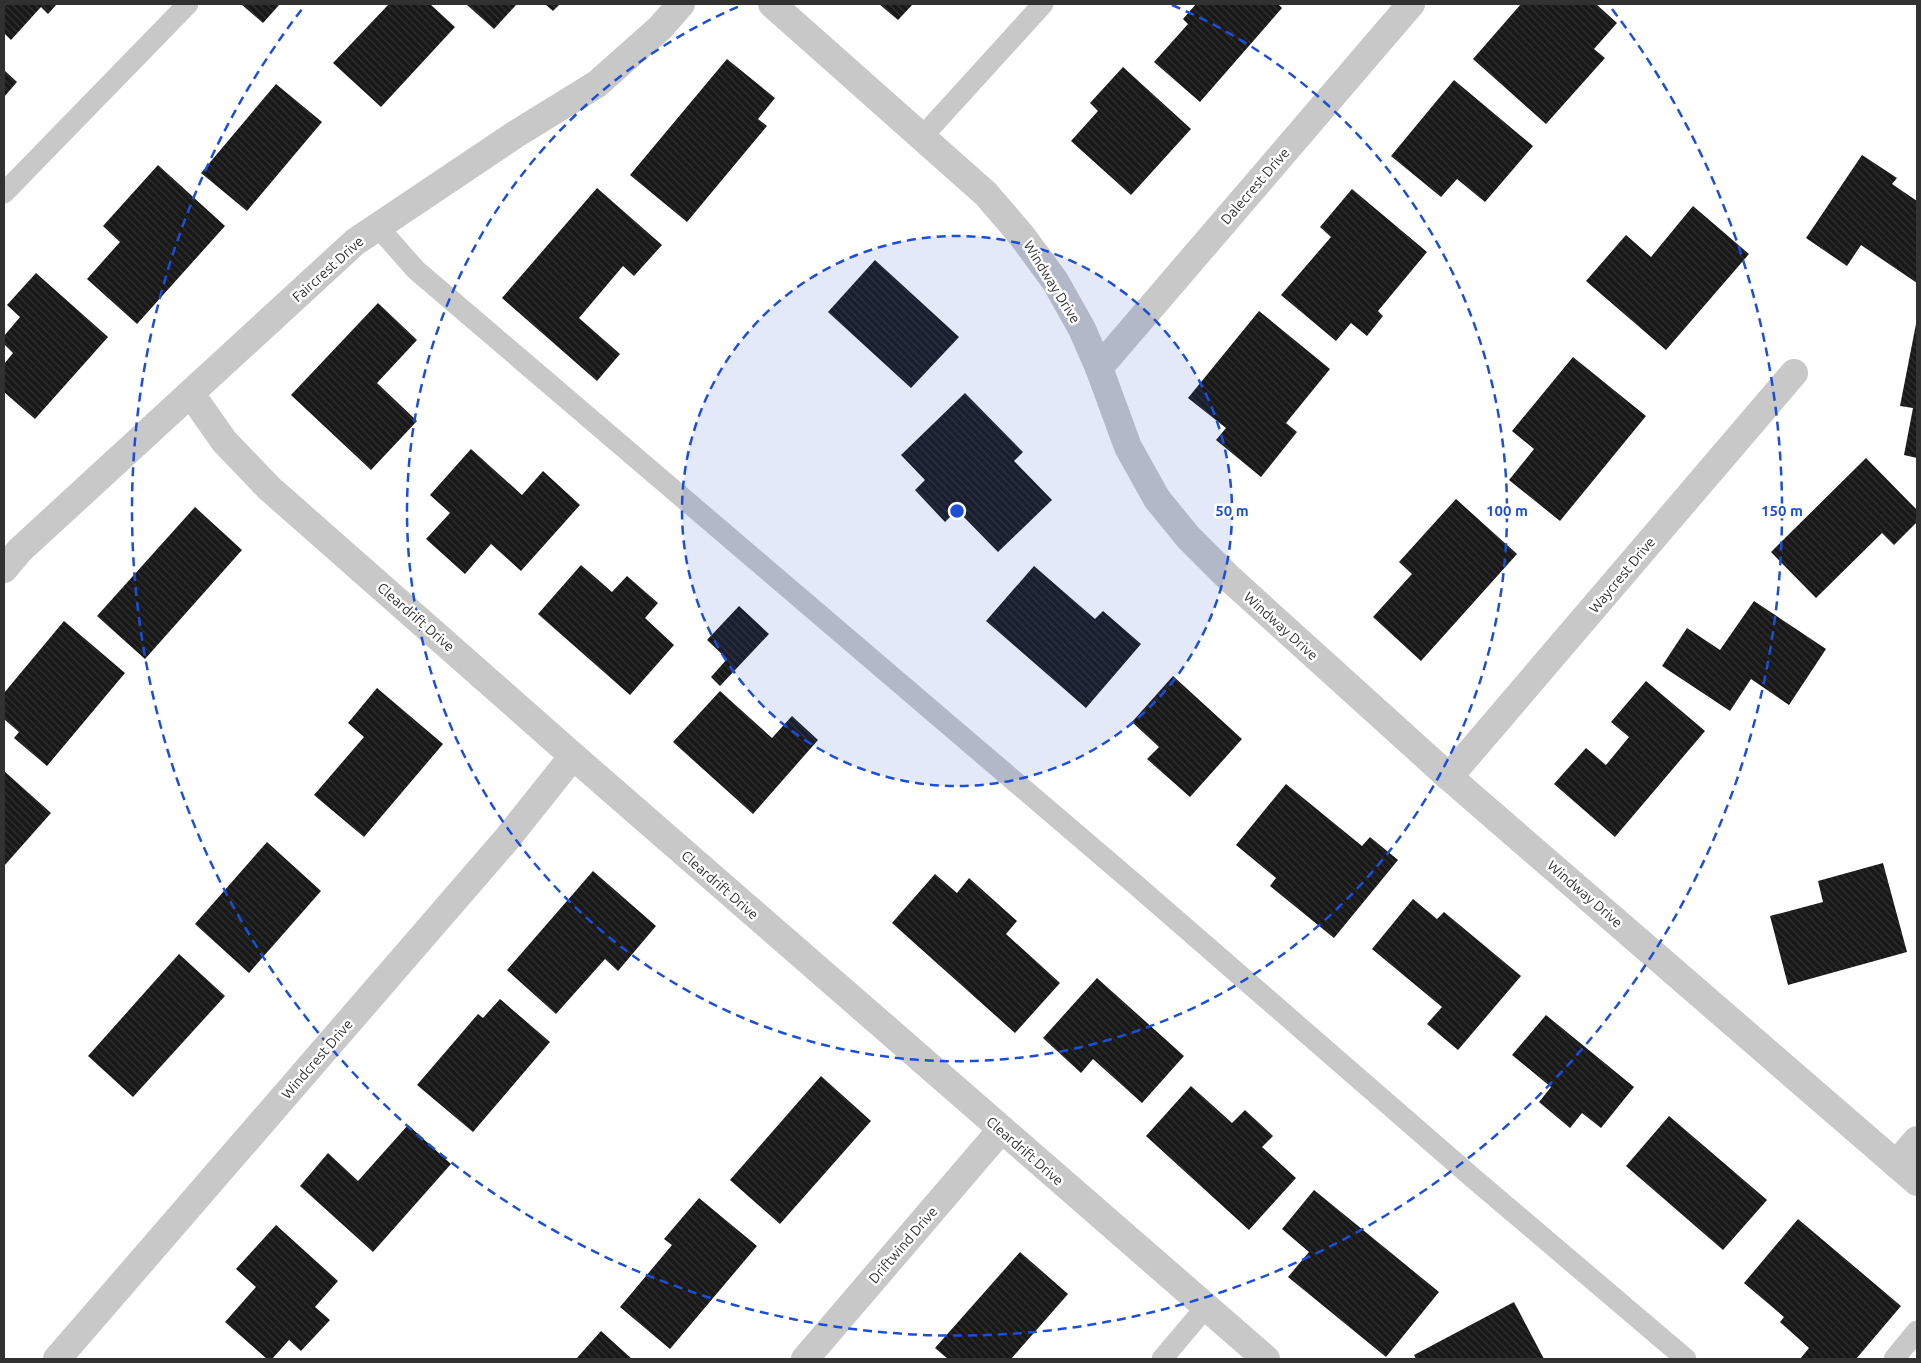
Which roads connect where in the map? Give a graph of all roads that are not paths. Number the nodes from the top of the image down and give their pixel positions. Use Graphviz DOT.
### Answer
graph roads {
  1 [pos="188,4"];
  2 [pos="680,4"];
  3 [pos="772,4"];
  4 [pos="1044,4"];
  5 [pos="1411,4"];
  6 [pos="922,137"];
  7 [pos="4,193"];
  8 [pos="378,227"];
  9 [pos="1099,368"];
  10 [pos="1794,373"];
  11 [pos="191,394"];
  12 [pos="4,569"];
  13 [pos="573,756"];
  14 [pos="1449,777"];
  15 [pos="1001,1130"];
  16 [pos="1917,1140"];
  17 [pos="1896,1164"];
  18 [pos="1917,1182"];
  19 [pos="1206,1307"];
  20 [pos="1917,1331"];
  21 [pos="57,1359"];
  22 [pos="805,1359"];
  23 [pos="1162,1359"];
  24 [pos="1266,1359"];
  25 [pos="1686,1359"];
  26 [pos="1894,1359"];
  1 -- 7 [label="lane"];
  2 -- 8 [label="street, Faircrest Drive"];
  3 -- 6 [label="street, Windway Drive"];
  4 -- 6 [label="lane"];
  5 -- 9 [label="street, Dalecrest Drive"];
  6 -- 9 [label="street, Windway Drive"];
  8 -- 11 [label="street, Faircrest Drive"];
  8 -- 25 [label="lane"];
  9 -- 14 [label="street, Windway Drive"];
  10 -- 14 [label="street, Waycrest Drive"];
  11 -- 12 [label="street, Faircrest Drive"];
  11 -- 13 [label="street, Cleardrift Drive"];
  13 -- 15 [label="street, Cleardrift Drive"];
  13 -- 21 [label="street, Windcrest Drive"];
  14 -- 17 [label="street, Windway Drive"];
  15 -- 19 [label="street, Cleardrift Drive"];
  15 -- 22 [label="street, Driftwind Drive"];
  16 -- 17 [label="street"];
  17 -- 18 [label="street, Windway Drive"];
  19 -- 23 [label="lane"];
  19 -- 24 [label="street, Cleardrift Drive"];
  20 -- 26 [label="lane"];
}
